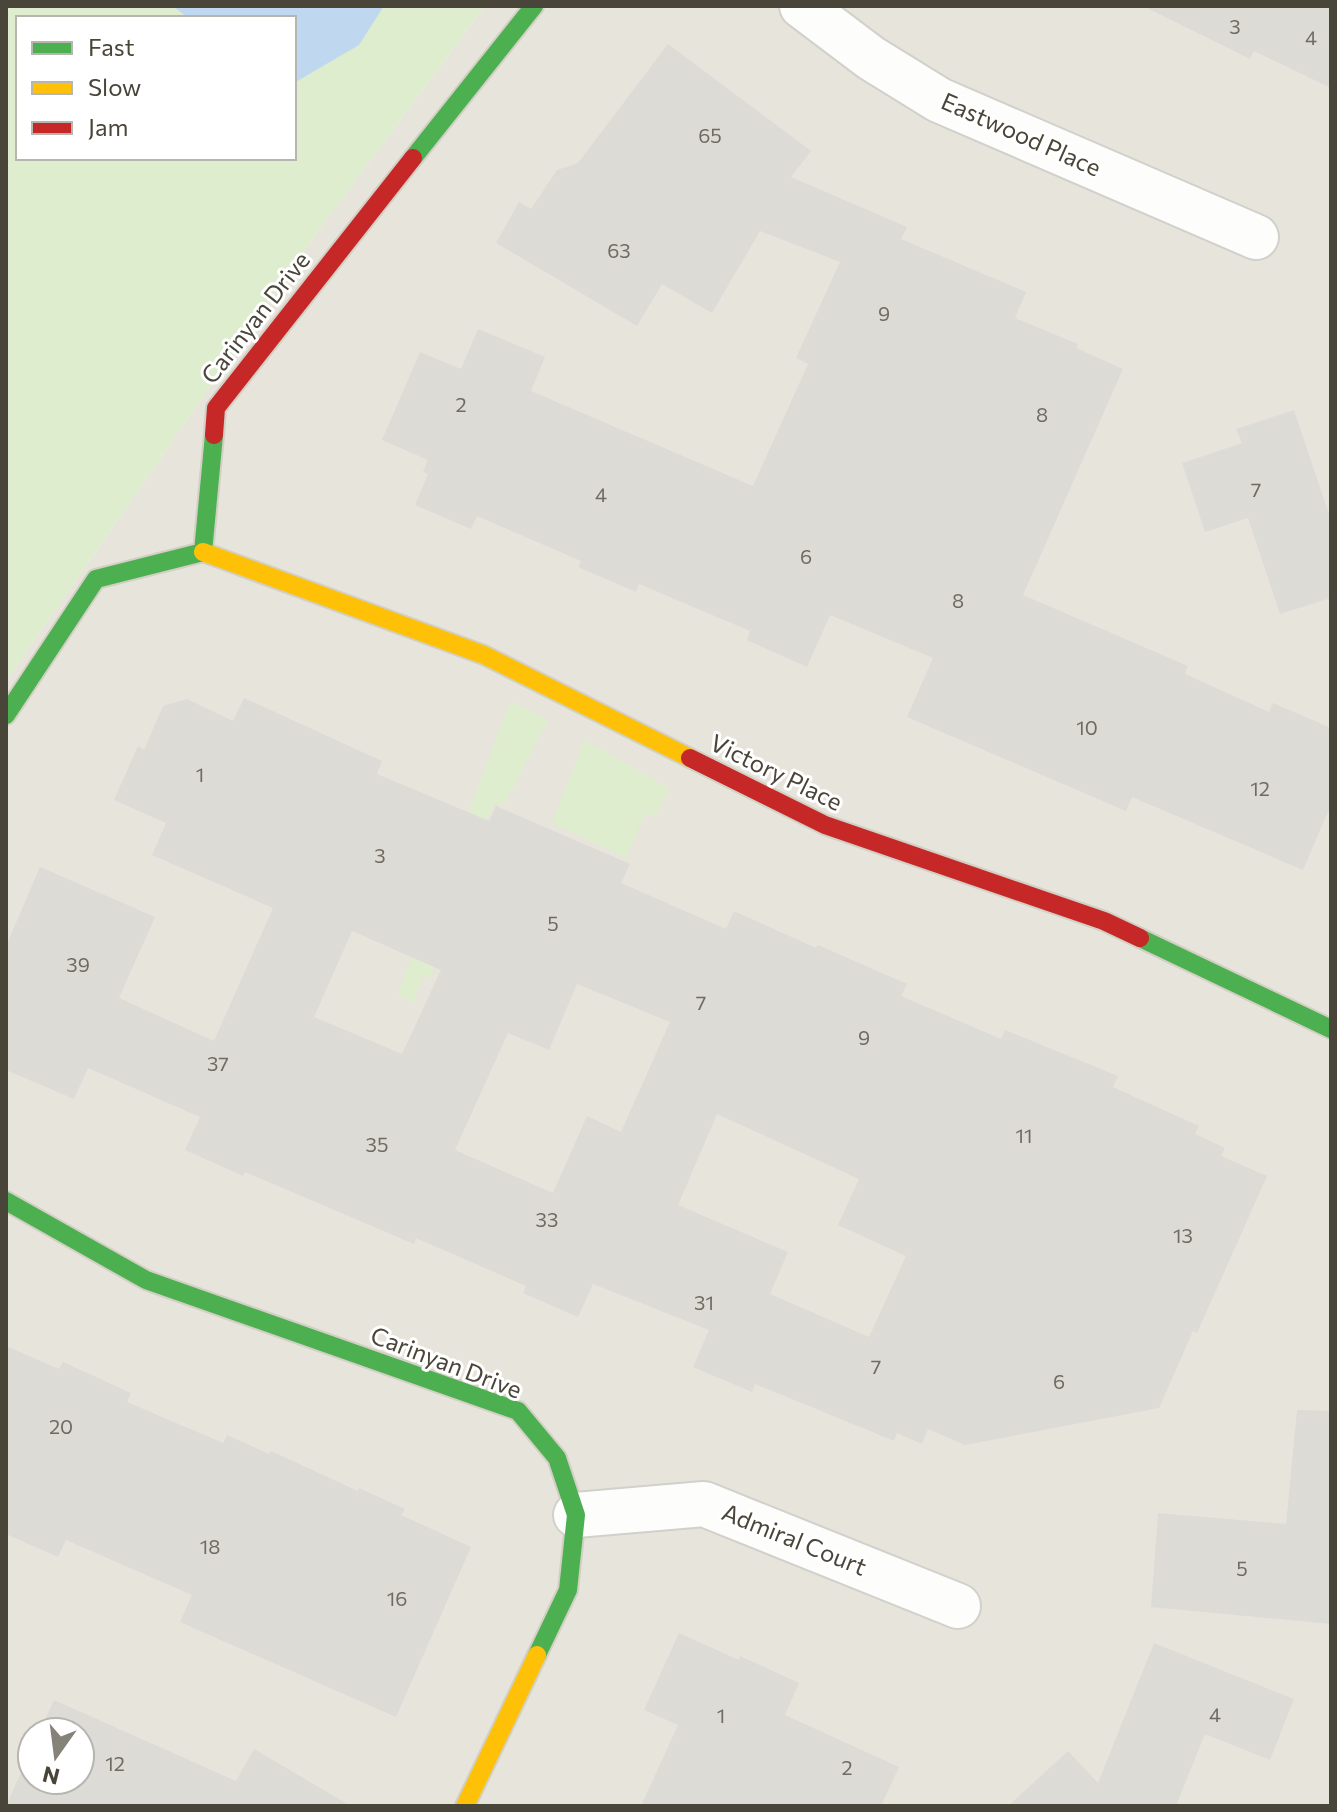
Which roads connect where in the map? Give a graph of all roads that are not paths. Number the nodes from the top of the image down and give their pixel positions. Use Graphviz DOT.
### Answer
graph roads {
  1 [pos="534,6"];
  2 [pos="802,6"];
  3 [pos="1256,237"];
  4 [pos="203,552"];
  5 [pos="6,715"];
  6 [pos="1331,1029"];
  7 [pos="6,1201"];
  8 [pos="576,1515"];
  9 [pos="958,1606"];
  10 [pos="465,1806"];
  1 -- 4 [label="street, Carinyan Drive"];
  2 -- 3 [label="street, Eastwood Place"];
  4 -- 5 [label="street"];
  4 -- 6 [label="street, Victory Place"];
  7 -- 8 [label="street, Carinyan Drive"];
  8 -- 9 [label="street, Admiral Court"];
  8 -- 10 [label="street, Carinyan Drive"];
}
